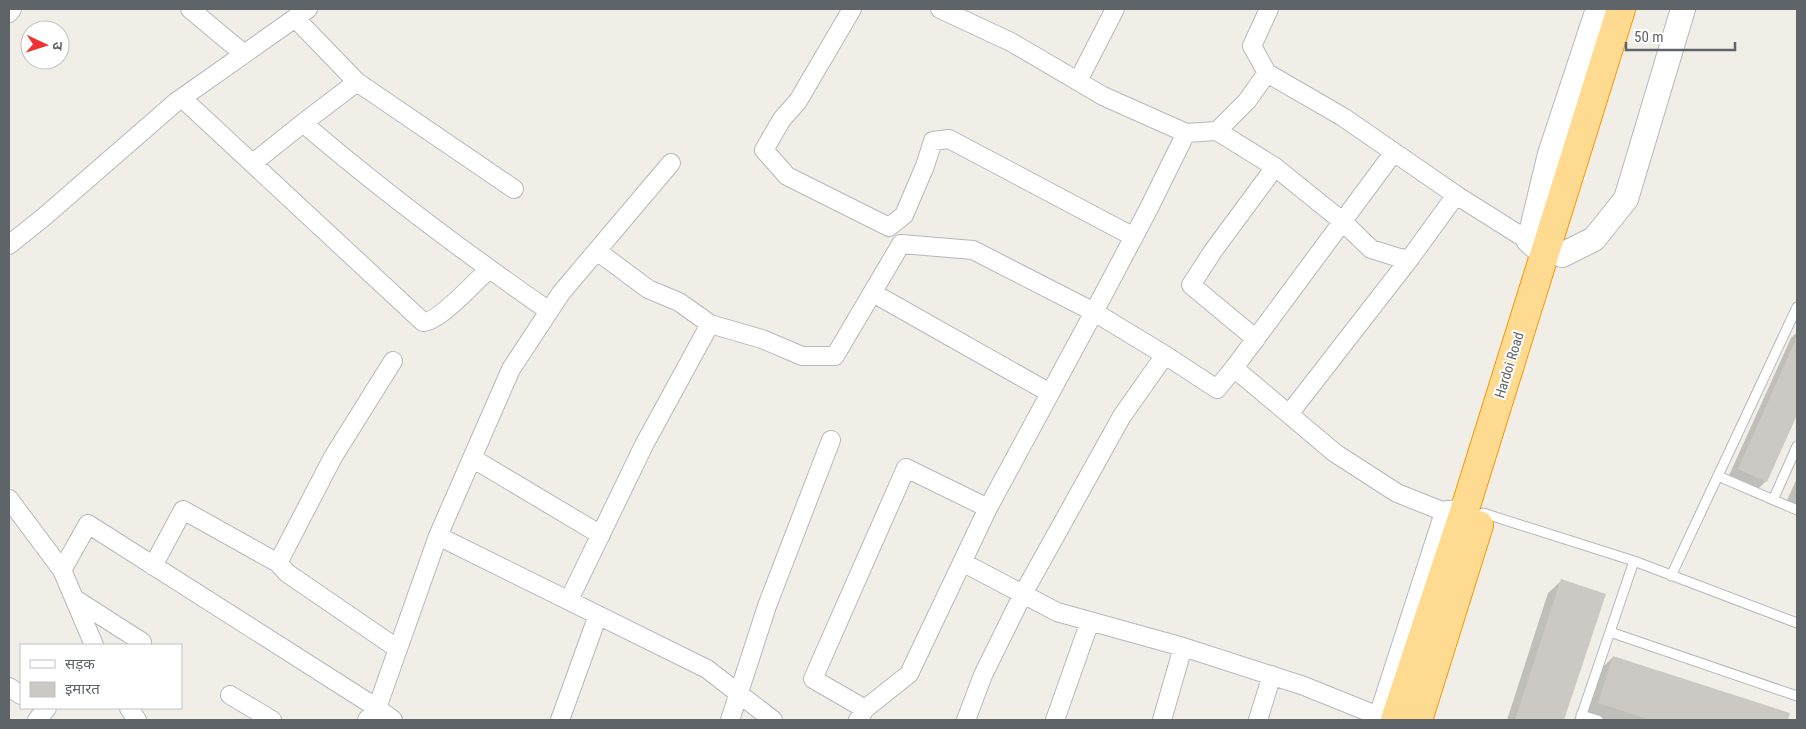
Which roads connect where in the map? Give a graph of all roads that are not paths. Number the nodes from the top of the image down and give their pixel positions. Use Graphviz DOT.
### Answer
graph roads {
  1 [pos="12,9"];
  2 [pos="190,9"];
  3 [pos="852,9"];
  4 [pos="940,9"];
  5 [pos="1115,9"];
  6 [pos="1269,9"];
  7 [pos="1598,9"];
  8 [pos="1621,9"];
  9 [pos="1641,9"];
  10 [pos="1683,9"];
  11 [pos="9,13"];
  12 [pos="301,14"];
  13 [pos="244,54"];
  14 [pos="1267,73"];
  15 [pos="1078,81"];
  16 [pos="357,82"];
  17 [pos="182,98"];
  18 [pos="302,123"];
  19 [pos="1217,131"];
  20 [pos="1186,132"];
  21 [pos="1394,152"];
  22 [pos="671,163"];
  23 [pos="253,164"];
  24 [pos="1275,167"];
  25 [pos="514,189"];
  26 [pos="1456,195"];
  27 [pos="1342,221"];
  28 [pos="1134,237"];
  29 [pos="9,245"];
  30 [pos="1545,250"];
  31 [pos="597,251"];
  32 [pos="1411,257"];
  33 [pos="489,269"];
  34 [pos="873,293"];
  35 [pos="1797,307"];
  36 [pos="549,312"];
  37 [pos="1094,312"];
  38 [pos="710,324"];
  39 [pos="1256,339"];
  40 [pos="1165,354"];
  41 [pos="393,361"];
  42 [pos="1234,368"];
  43 [pos="1050,393"];
  44 [pos="1289,414"];
  45 [pos="831,440"];
  46 [pos="1797,446"];
  47 [pos="472,458"];
  48 [pos="1718,476"];
  49 [pos="9,500"];
  50 [pos="1773,500"];
  51 [pos="988,508"];
  52 [pos="1797,510"];
  53 [pos="1464,513"];
  54 [pos="600,534"];
  55 [pos="438,536"];
  56 [pos="1634,561"];
  57 [pos="962,562"];
  58 [pos="278,563"];
  59 [pos="153,566"];
  60 [pos="62,570"];
  61 [pos="1671,576"];
  62 [pos="1023,594"];
  63 [pos="75,599"];
  64 [pos="569,600"];
  65 [pos="598,615"];
  66 [pos="1090,621"];
  67 [pos="1797,623"];
  68 [pos="1610,632"];
  69 [pos="142,642"];
  70 [pos="94,644"];
  71 [pos="1183,648"];
  72 [pos="398,649"];
  73 [pos="1272,676"];
  74 [pos="9,687"];
  75 [pos="20,694"];
  76 [pos="739,694"];
  77 [pos="230,695"];
  78 [pos="1797,696"];
  79 [pos="130,709"];
  80 [pos="372,714"];
  81 [pos="861,715"];
  82 [pos="1581,718"];
  83 [pos="1386,719"];
  84 [pos="137,720"];
  85 [pos="272,720"];
  86 [pos="393,720"];
  87 [pos="560,720"];
  88 [pos="730,720"];
  89 [pos="773,720"];
  90 [pos="966,720"];
  91 [pos="1054,720"];
  92 [pos="1162,720"];
  93 [pos="1258,720"];
  94 [pos="1418,720"];
  95 [pos="1598,720"];
  1 -- 11 [label="street"];
  2 -- 13 [label="street"];
  3 -- 28 [label="street"];
  4 -- 15 [label="street"];
  5 -- 15 [label="street"];
  6 -- 14 [label="street"];
  7 -- 30 [label="street"];
  8 -- 30 [label="highway, Hardoi Road"];
  9 -- 30 [label="highway, Hardoi Road"];
  10 -- 30 [label="street"];
  12 -- 13 [label="street"];
  12 -- 16 [label="street"];
  13 -- 17 [label="street"];
  14 -- 19 [label="street"];
  14 -- 21 [label="street"];
  15 -- 20 [label="street"];
  16 -- 18 [label="street"];
  16 -- 25 [label="street"];
  17 -- 23 [label="street"];
  17 -- 29 [label="street"];
  18 -- 23 [label="street"];
  18 -- 33 [label="street"];
  19 -- 20 [label="street"];
  19 -- 24 [label="street"];
  20 -- 28 [label="street"];
  21 -- 26 [label="street"];
  21 -- 27 [label="street"];
  22 -- 31 [label="street"];
  23 -- 33 [label="street"];
  24 -- 27 [label="street"];
  24 -- 39 [label="street"];
  26 -- 30 [label="street"];
  26 -- 32 [label="street"];
  27 -- 32 [label="street"];
  27 -- 39 [label="street"];
  28 -- 37 [label="street"];
  30 -- 53 [label="highway, Hardoi Road"];
  31 -- 36 [label="street"];
  31 -- 38 [label="street"];
  32 -- 44 [label="street"];
  33 -- 36 [label="street"];
  34 -- 37 [label="street"];
  34 -- 38 [label="street"];
  34 -- 43 [label="street"];
  35 -- 48 [label="lane"];
  36 -- 47 [label="street"];
  37 -- 40 [label="street"];
  37 -- 43 [label="street"];
  38 -- 54 [label="street"];
  39 -- 42 [label="street"];
  40 -- 42 [label="street"];
  40 -- 62 [label="street"];
  41 -- 58 [label="street"];
  42 -- 44 [label="street"];
  43 -- 51 [label="street"];
  44 -- 53 [label="street"];
  45 -- 76 [label="street"];
  46 -- 50 [label="lane"];
  47 -- 54 [label="street"];
  47 -- 55 [label="street"];
  48 -- 50 [label="lane"];
  48 -- 61 [label="lane"];
  49 -- 60 [label="street"];
  50 -- 52 [label="lane"];
  51 -- 57 [label="street"];
  51 -- 81 [label="street"];
  53 -- 56 [label="lane"];
  53 -- 83 [label="highway, Hardoi Road"];
  53 -- 94 [label="highway, Hardoi Road"];
  54 -- 64 [label="street"];
  55 -- 64 [label="street"];
  55 -- 72 [label="street"];
  56 -- 61 [label="lane"];
  56 -- 68 [label="lane"];
  57 -- 62 [label="street"];
  57 -- 81 [label="street"];
  58 -- 59 [label="street"];
  58 -- 72 [label="street"];
  59 -- 60 [label="street"];
  59 -- 80 [label="street"];
  60 -- 63 [label="street"];
  61 -- 67 [label="lane"];
  62 -- 66 [label="street"];
  62 -- 90 [label="street"];
  63 -- 69 [label="street"];
  63 -- 70 [label="street"];
  64 -- 65 [label="street"];
  65 -- 76 [label="street"];
  65 -- 87 [label="street"];
  66 -- 71 [label="street"];
  66 -- 91 [label="street"];
  68 -- 78 [label="lane"];
  68 -- 82 [label="lane"];
  71 -- 73 [label="street"];
  71 -- 92 [label="street"];
  72 -- 80 [label="street"];
  73 -- 83 [label="street"];
  73 -- 93 [label="street"];
  74 -- 75 [label="street"];
  76 -- 88 [label="street"];
  76 -- 89 [label="street"];
  77 -- 85 [label="street"];
  79 -- 84 [label="street"];
  80 -- 86 [label="street"];
  82 -- 95 [label="lane"];
}
